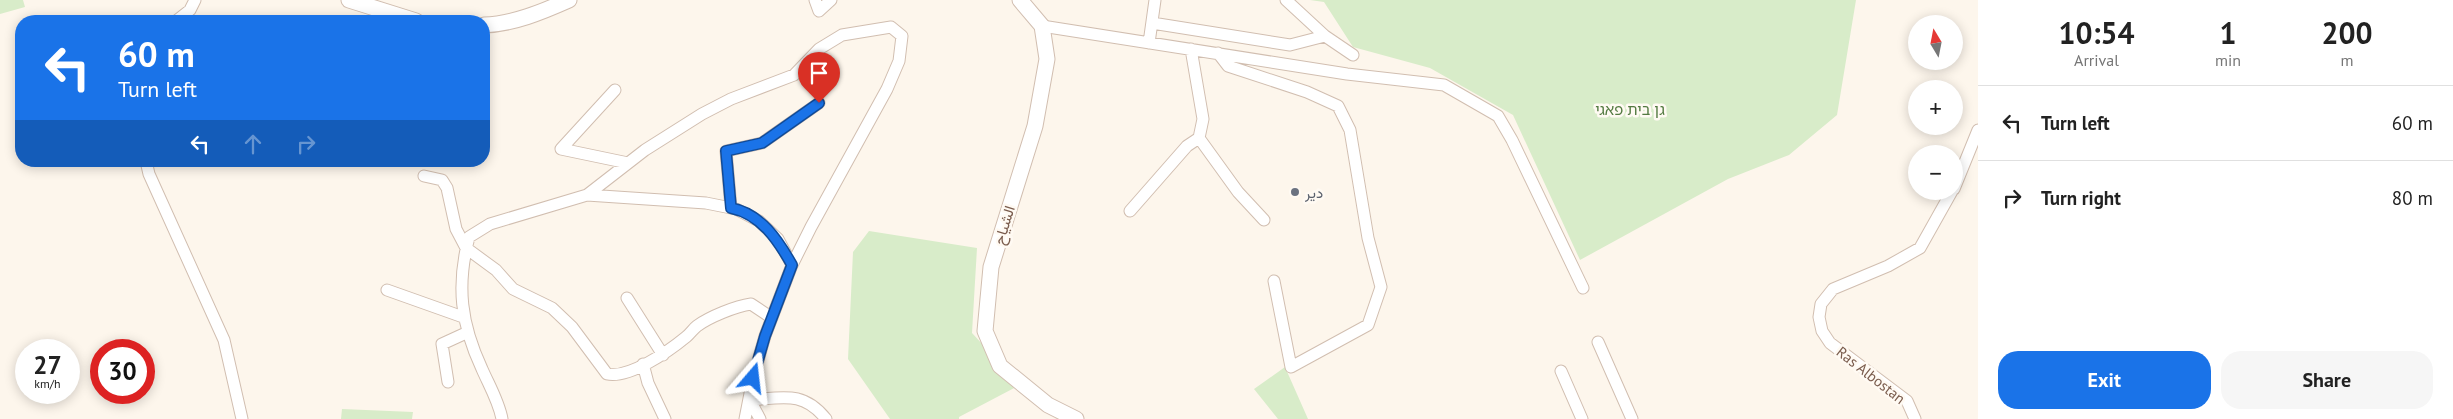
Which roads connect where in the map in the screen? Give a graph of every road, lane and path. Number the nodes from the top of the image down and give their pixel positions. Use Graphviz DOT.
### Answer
graph roads {
  1 [pos="195,0"];
  2 [pos="349,0"];
  3 [pos="569,0"];
  4 [pos="815,0"];
  5 [pos="831,0"];
  6 [pos="1020,0"];
  7 [pos="1155,0"];
  8 [pos="1286,0"];
  9 [pos="184,15"];
  10 [pos="397,15"];
  11 [pos="1152,23"];
  12 [pos="490,25"];
  13 [pos="1042,26"];
  14 [pos="1325,36"];
  15 [pos="1149,43"];
  16 [pos="1191,49"];
  17 [pos="1218,53"];
  18 [pos="1353,55"];
  19 [pos="615,90"];
  20 [pos="819,103"];
  21 [pos="1978,130"];
  22 [pos="1199,138"];
  23 [pos="628,163"];
  24 [pos="1963,166"];
  25 [pos="147,167"];
  26 [pos="424,176"];
  27 [pos="587,195"];
  28 [pos="1947,200"];
  29 [pos="731,208"];
  30 [pos="1130,211"];
  31 [pos="1264,220"];
  32 [pos="466,248"];
  33 [pos="792,265"];
  34 [pos="1274,281"];
  35 [pos="1583,288"];
  36 [pos="387,290"];
  37 [pos="628,298"];
  38 [pos="463,317"];
  39 [pos="772,318"];
  40 [pos="466,333"];
  41 [pos="1598,342"];
  42 [pos="663,355"];
  43 [pos="643,364"];
  44 [pos="1562,371"];
  45 [pos="448,382"];
  46 [pos="750,400"];
  47 [pos="1578,417"];
  48 [pos="242,419"];
  49 [pos="502,419"];
  50 [pos="665,419"];
  51 [pos="745,419"];
  52 [pos="760,419"];
  53 [pos="826,419"];
  54 [pos="1076,419"];
  55 [pos="1632,419"];
  56 [pos="1915,419"];
  1 -- 9 [label="street"];
  2 -- 10 [label="street"];
  3 -- 12 [label="street"];
  4 -- 5 [label="street"];
  6 -- 13 [label="street, الشياح"];
  7 -- 11 [label="street"];
  8 -- 14 [label="street"];
  11 -- 14 [label="street"];
  11 -- 15 [label="street"];
  13 -- 15 [label="street"];
  13 -- 54 [label="street, الشياح"];
  14 -- 18 [label="street"];
  15 -- 16 [label="street"];
  16 -- 17 [label="street"];
  16 -- 22 [label="street"];
  17 -- 34 [label="street"];
  17 -- 35 [label="street"];
  19 -- 23 [label="street"];
  20 -- 29 [label="street"];
  21 -- 24 [label="street, Ras Albostan"];
  22 -- 30 [label="street"];
  22 -- 31 [label="street"];
  23 -- 27 [label="street"];
  23 -- 33 [label="street"];
  25 -- 48 [label="street"];
  26 -- 32 [label="street"];
  27 -- 29 [label="street"];
  27 -- 32 [label="street"];
  28 -- 56 [label="street, Ras Albostan"];
  29 -- 33 [label="street"];
  32 -- 38 [label="street"];
  32 -- 43 [label="street"];
  33 -- 39 [label="street"];
  36 -- 38 [label="street"];
  37 -- 42 [label="street"];
  38 -- 40 [label="street"];
  39 -- 42 [label="street"];
  39 -- 46 [label="street"];
  40 -- 45 [label="street"];
  40 -- 49 [label="street"];
  41 -- 55 [label="street"];
  42 -- 43 [label="street"];
  43 -- 50 [label="street"];
  44 -- 47 [label="street"];
  46 -- 51 [label="street"];
  46 -- 52 [label="street"];
  46 -- 53 [label="street"];
}
